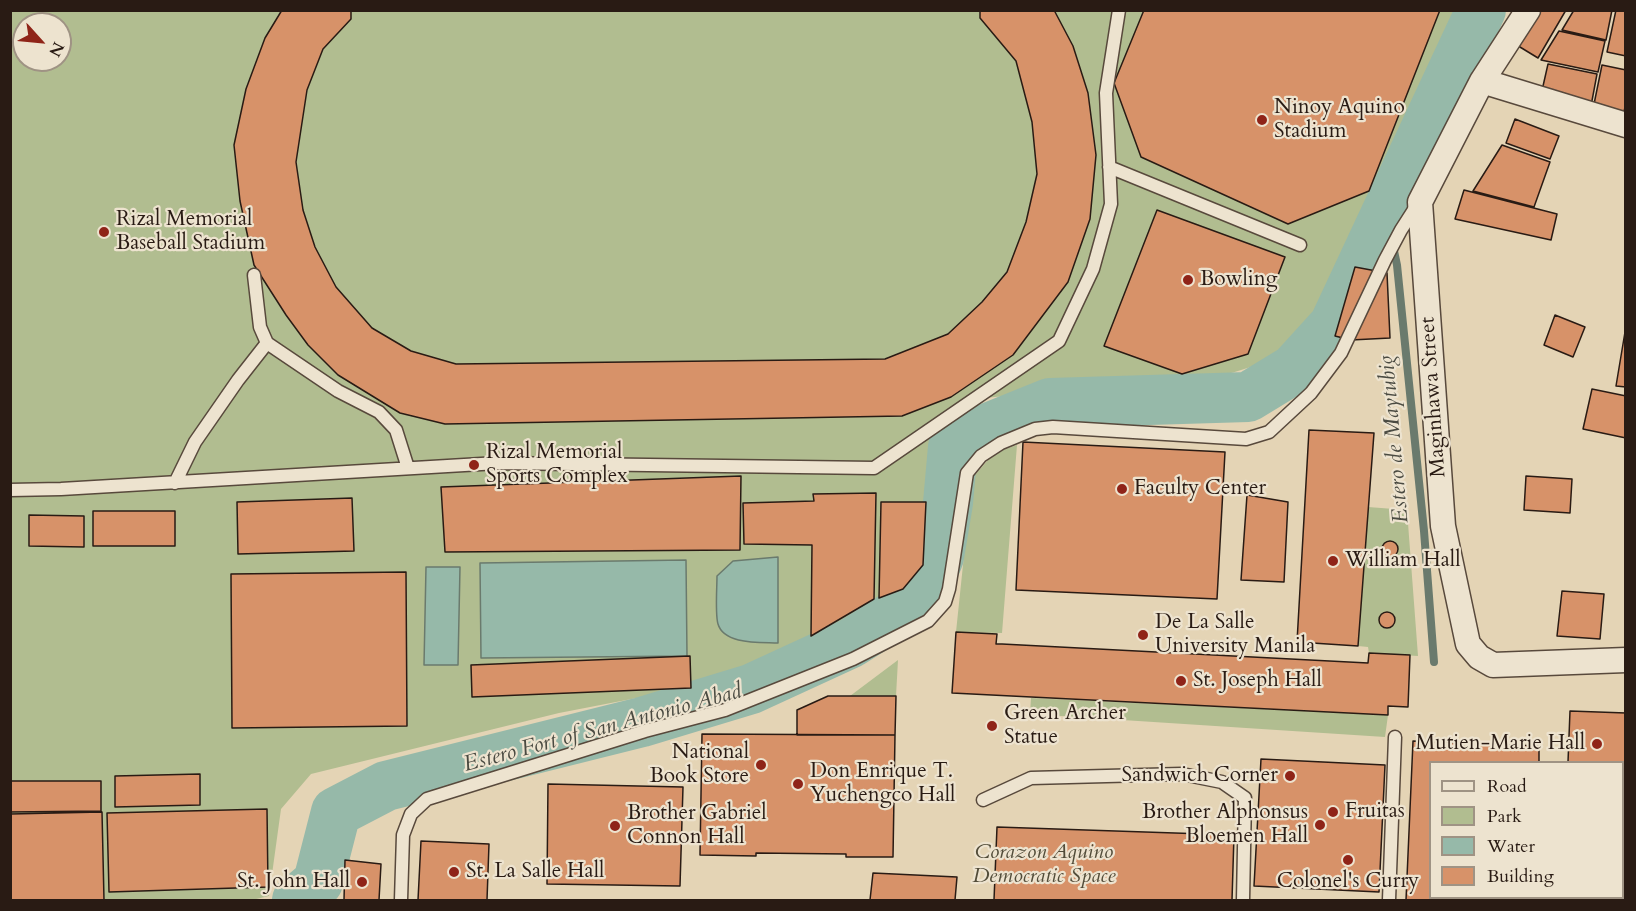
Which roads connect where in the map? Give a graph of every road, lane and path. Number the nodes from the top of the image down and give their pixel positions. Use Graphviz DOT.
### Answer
graph roads {
  1 [pos="1119,10"];
  2 [pos="1527,10"];
  3 [pos="1482,81"];
  4 [pos="1626,125"];
  5 [pos="1109,167"];
  6 [pos="1420,202"];
  7 [pos="1300,245"];
  8 [pos="254,275"];
  9 [pos="267,343"];
  10 [pos="408,468"];
  11 [pos="175,483"];
  12 [pos="10,490"];
  13 [pos="1626,660"];
  14 [pos="1395,737"];
  15 [pos="983,800"];
  16 [pos="400,900"];
  17 [pos="1243,900"];
  18 [pos="1389,900"];
  1 -- 5 [label="lane"];
  2 -- 3 [label="street"];
  3 -- 4 [label="street"];
  3 -- 6 [label="street"];
  5 -- 7 [label="lane"];
  5 -- 10 [label="lane"];
  6 -- 13 [label="street, Maginhawa Street"];
  6 -- 16 [label="lane"];
  8 -- 9 [label="lane"];
  9 -- 10 [label="lane"];
  9 -- 11 [label="lane"];
  10 -- 11 [label="lane"];
  11 -- 12 [label="lane"];
  14 -- 18 [label="lane"];
  15 -- 17 [label="lane"];
}
